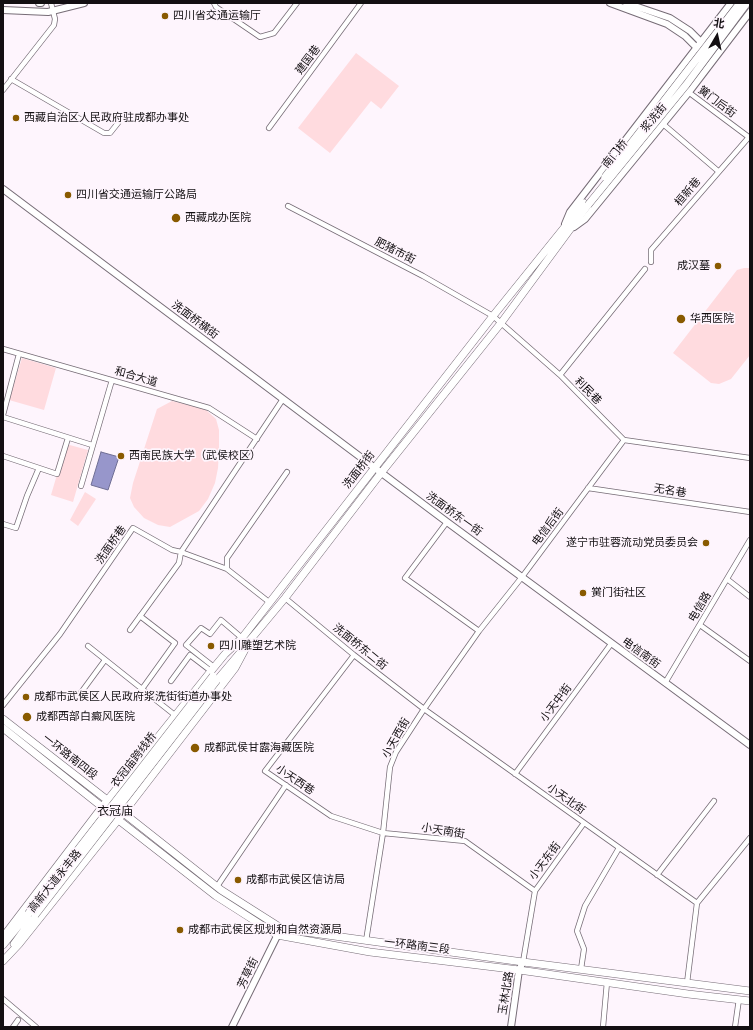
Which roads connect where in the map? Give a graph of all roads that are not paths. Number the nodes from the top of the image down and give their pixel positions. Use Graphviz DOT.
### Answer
graph roads {
  1 [pos="51,3"];
  2 [pos="84,3"];
  3 [pos="214,3"];
  4 [pos="298,3"];
  5 [pos="610,3"];
  6 [pos="626,3"];
  7 [pos="731,3"];
  8 [pos="740,3"];
  9 [pos="747,3"];
  10 [pos="360,4"];
  11 [pos="641,6"];
  12 [pos="3,10"];
  13 [pos="54,11"];
  14 [pos="750,12"];
  15 [pos="701,42"];
  16 [pos="697,48"];
  17 [pos="717,55"];
  18 [pos="713,61"];
  19 [pos="11,79"];
  20 [pos="674,79"];
  21 [pos="3,90"];
  22 [pos="690,92"];
  23 [pos="118,123"];
  24 [pos="663,124"];
  25 [pos="269,128"];
  26 [pos="749,137"];
  27 [pos="718,171"];
  28 [pos="3,189"];
  29 [pos="586,204"];
  30 [pos="288,206"];
  31 [pos="566,230"];
  32 [pos="651,262"];
  33 [pos="645,269"];
  34 [pos="493,316"];
  35 [pos="501,323"];
  36 [pos="3,349"];
  37 [pos="19,354"];
  38 [pos="560,375"];
  39 [pos="112,380"];
  40 [pos="283,399"];
  41 [pos="3,416"];
  42 [pos="68,438"];
  43 [pos="257,438"];
  44 [pos="624,440"];
  45 [pos="92,445"];
  46 [pos="3,456"];
  47 [pos="750,458"];
  48 [pos="39,468"];
  49 [pos="378,470"];
  50 [pos="287,472"];
  51 [pos="81,486"];
  52 [pos="588,488"];
  53 [pos="750,512"];
  54 [pos="447,522"];
  55 [pos="3,524"];
  56 [pos="750,540"];
  57 [pos="181,552"];
  58 [pos="227,569"];
  59 [pos="522,576"];
  60 [pos="727,579"];
  61 [pos="750,597"];
  62 [pos="285,598"];
  63 [pos="269,602"];
  64 [pos="140,616"];
  65 [pos="700,625"];
  66 [pos="130,630"];
  67 [pos="479,631"];
  68 [pos="242,638"];
  69 [pos="250,640"];
  70 [pos="611,644"];
  71 [pos="88,646"];
  72 [pos="354,655"];
  73 [pos="105,660"];
  74 [pos="750,661"];
  75 [pos="214,674"];
  76 [pos="171,681"];
  77 [pos="665,683"];
  78 [pos="142,689"];
  79 [pos="77,698"];
  80 [pos="3,705"];
  81 [pos="424,709"];
  82 [pos="176,716"];
  83 [pos="3,718"];
  84 [pos="3,728"];
  85 [pos="750,745"];
  86 [pos="515,774"];
  87 [pos="286,785"];
  88 [pos="714,800"];
  89 [pos="108,801"];
  90 [pos="102,807"];
  91 [pos="124,813"];
  92 [pos="118,820"];
  93 [pos="584,823"];
  94 [pos="383,833"];
  95 [pos="750,838"];
  96 [pos="619,848"];
  97 [pos="657,875"];
  98 [pos="218,886"];
  99 [pos="535,891"];
  100 [pos="697,903"];
  101 [pos="31,914"];
  102 [pos="281,928"];
  103 [pos="278,935"];
  104 [pos="3,937"];
  105 [pos="366,940"];
  106 [pos="3,945"];
  107 [pos="3,960"];
  108 [pos="523,962"];
  109 [pos="519,970"];
  110 [pos="584,970"];
  111 [pos="586,979"];
  112 [pos="607,982"];
  113 [pos="687,983"];
  114 [pos="750,991"];
  115 [pos="3,999"];
  116 [pos="739,999"];
  117 [pos="750,1001"];
  118 [pos="18,1020"];
  119 [pos="13,1027"];
  120 [pos="36,1027"];
  121 [pos="232,1027"];
  122 [pos="511,1027"];
  123 [pos="603,1027"];
  124 [pos="735,1027"];
  1 -- 13 [label="street"];
  2 -- 13 [label="street"];
  3 -- 4 [label="street"];
  5 -- 16 [label="street"];
  6 -- 11 [label="street"];
  7 -- 15 [label="street, 浆洗街"];
  8 -- 29 [label="main road, 南门桥, bridge"];
  9 -- 29 [label="main road, 南门桥, bridge"];
  10 -- 25 [label="street, 建国巷"];
  11 -- 15 [label="street"];
  12 -- 13 [label="street"];
  13 -- 19 [label="street"];
  14 -- 17 [label="street, 浆洗街"];
  15 -- 16 [label="street, 浆洗街"];
  15 -- 17 [label="street"];
  16 -- 18 [label="street"];
  16 -- 20 [label="street, 浆洗街"];
  17 -- 18 [label="street, 浆洗街"];
  18 -- 22 [label="street, 浆洗街"];
  19 -- 21 [label="street"];
  19 -- 23 [label="street"];
  20 -- 22 [label="street, 黉门后街"];
  20 -- 31 [label="street, 浆洗街"];
  22 -- 24 [label="street, 浆洗街"];
  22 -- 26 [label="street, 黉门后街"];
  24 -- 27 [label="street"];
  24 -- 31 [label="street, 浆洗街"];
  26 -- 27 [label="street, 桓新巷"];
  27 -- 32 [label="street, 桓新巷"];
  28 -- 40 [label="street, 洗面桥横街"];
  29 -- 31 [label="main road, 浆洗街"];
  30 -- 34 [label="street, 肥猪市街"];
  31 -- 34 [label="main road, 浆洗街"];
  31 -- 35 [label="main road, 浆洗街"];
  33 -- 38 [label="street"];
  34 -- 35 [label="street, 利民巷"];
  34 -- 49 [label="main road, 洗面桥街"];
  35 -- 38 [label="street, 利民巷"];
  35 -- 49 [label="main road, 洗面桥街"];
  36 -- 37 [label="street, 和合大道"];
  37 -- 39 [label="street, 和合大道"];
  37 -- 41 [label="street"];
  38 -- 44 [label="street, 利民巷"];
  39 -- 43 [label="street, 和合大道"];
  39 -- 45 [label="street"];
  40 -- 43 [label="street"];
  40 -- 49 [label="street, 洗面桥横街"];
  41 -- 42 [label="street"];
  42 -- 45 [label="street"];
  42 -- 48 [label="street"];
  43 -- 57 [label="street"];
  44 -- 47 [label="street"];
  44 -- 52 [label="street"];
  45 -- 51 [label="street"];
  46 -- 48 [label="street"];
  48 -- 55 [label="street"];
  49 -- 54 [label="street, 洗面桥东一街"];
  49 -- 62 [label="main road, 洗面桥街"];
  49 -- 63 [label="main road, 洗面桥街"];
  50 -- 58 [label="street"];
  52 -- 53 [label="street, 无名巷"];
  52 -- 59 [label="street, 电信后街"];
  54 -- 59 [label="street, 洗面桥东一街"];
  54 -- 67 [label="street"];
  56 -- 60 [label="street, 电信路"];
  57 -- 58 [label="street"];
  57 -- 64 [label="street"];
  57 -- 80 [label="street, 洗面桥巷"];
  58 -- 63 [label="street"];
  59 -- 67 [label="street, 小天西街"];
  59 -- 70 [label="street, 电信南街"];
  60 -- 61 [label="street"];
  60 -- 65 [label="street, 电信路"];
  62 -- 69 [label="main road, 洗面桥街"];
  62 -- 72 [label="street, 洗面桥东二街"];
  63 -- 68 [label="main road, 洗面桥街"];
  64 -- 66 [label="street"];
  64 -- 78 [label="street"];
  65 -- 74 [label="street"];
  65 -- 77 [label="street, 电信路"];
  67 -- 81 [label="street, 小天西街"];
  68 -- 75 [label="main road, 洗面桥街"];
  68 -- 75 [label="street"];
  69 -- 75 [label="main road, 洗面桥街"];
  69 -- 91 [label="main road, 洗面桥街"];
  70 -- 77 [label="street, 电信南街"];
  70 -- 86 [label="street, 小天中街"];
  71 -- 73 [label="street"];
  72 -- 81 [label="street, 洗面桥东二街"];
  72 -- 87 [label="street, 小天西巷"];
  73 -- 78 [label="street"];
  73 -- 79 [label="street"];
  75 -- 76 [label="street"];
  75 -- 82 [label="main road, 洗面桥街"];
  75 -- 101 [label="main road, 衣冠庙跨线桥, bridge"];
  77 -- 85 [label="street, 电信南街"];
  78 -- 82 [label="street"];
  81 -- 86 [label="street, 小天北街"];
  81 -- 94 [label="street, 小天西街"];
  82 -- 89 [label="main road, 洗面桥街"];
  83 -- 89 [label="main road, 一环路南四段"];
  84 -- 90 [label="main road, 一环路南四段"];
  86 -- 93 [label="street, 小天北街"];
  87 -- 94 [label="street, 小天西巷"];
  87 -- 98 [label="street"];
  88 -- 97 [label="street"];
  89 -- 90 [label="main road, 高新大道永丰路"];
  89 -- 91 [label="main road, 一环路南四段"];
  90 -- 92 [label="main road, 一环路南四段"];
  90 -- 104 [label="main road, 高新大道永丰路"];
  91 -- 92 [label="main road, 高新大道永丰路"];
  91 -- 102 [label="main road, 一环路南三段"];
  92 -- 103 [label="main road, 一环路南三段"];
  92 -- 107 [label="main road, 高新大道永丰路"];
  93 -- 96 [label="street, 小天北街"];
  93 -- 99 [label="street, 小天东街"];
  94 -- 99 [label="street, 小天南街"];
  94 -- 105 [label="street, 小天西街"];
  95 -- 100 [label="street"];
  96 -- 97 [label="street, 小天北街"];
  96 -- 110 [label="street"];
  97 -- 100 [label="street, 小天北街"];
  99 -- 108 [label="street, 小天东街"];
  100 -- 113 [label="street"];
  101 -- 106 [label="main road"];
  101 -- 107 [label="main road"];
  102 -- 103 [label="street, 芳草街"];
  102 -- 105 [label="main road, 一环路南三段"];
  103 -- 109 [label="main road, 一环路南三段"];
  103 -- 121 [label="street, 芳草街"];
  105 -- 108 [label="main road, 一环路南三段"];
  108 -- 109 [label="street, 玉林北路"];
  108 -- 110 [label="main road, 一环路南三段"];
  109 -- 111 [label="main road, 一环路南三段"];
  109 -- 122 [label="street, 玉林北路"];
  110 -- 111 [label="main road"];
  110 -- 113 [label="main road, 一环路南三段"];
  111 -- 112 [label="main road, 一环路南三段"];
  112 -- 116 [label="main road, 一环路南三段"];
  112 -- 123 [label="street"];
  113 -- 114 [label="main road, 一环路南三段"];
  115 -- 120 [label="street"];
  116 -- 117 [label="main road, 一环路南三段"];
  116 -- 124 [label="street"];
  118 -- 119 [label="street"];
}
